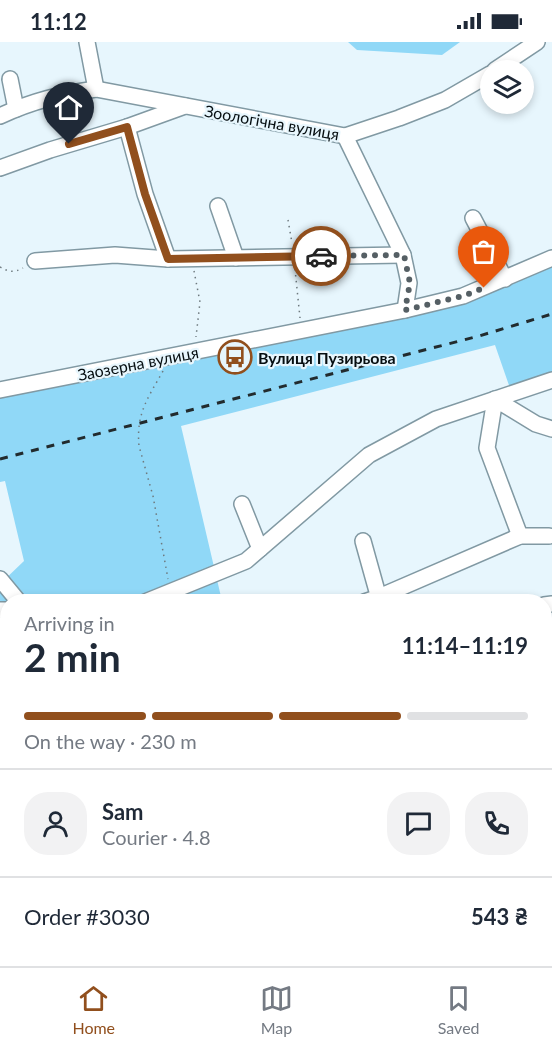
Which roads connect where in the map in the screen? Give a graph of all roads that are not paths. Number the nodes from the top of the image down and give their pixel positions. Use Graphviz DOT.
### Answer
graph roads {
  1 [pos="87,42"];
  2 [pos="537,42"];
  3 [pos="510,60"];
  4 [pos="10,79"];
  5 [pos="480,80"];
  6 [pos="96,89"];
  7 [pos="185,106"];
  8 [pos="16,109"];
  9 [pos="0,116"];
  10 [pos="127,127"];
  11 [pos="345,136"];
  12 [pos="0,168"];
  13 [pos="218,206"];
  14 [pos="473,218"];
  15 [pos="404,255"];
  16 [pos="551,257"];
  17 [pos="236,258"];
  18 [pos="168,259"];
  19 [pos="35,261"];
  20 [pos="505,279"];
  21 [pos="405,310"];
  22 [pos="552,380"];
  23 [pos="0,390"];
  24 [pos="495,399"];
  25 [pos="552,429"];
  26 [pos="242,504"];
  27 [pos="520,536"];
  28 [pos="549,536"];
  29 [pos="363,541"];
  30 [pos="260,549"];
  31 [pos="0,579"];
  32 [pos="13,594"];
  33 [pos="176,594"];
  34 [pos="373,594"];
  35 [pos="388,594"];
  1 -- 6 [label="street"];
  2 -- 3 [label="street"];
  4 -- 8 [label="street"];
  5 -- 11 [label="street, Зоологічна вулиця"];
  6 -- 7 [label="street, Зоологічна вулиця"];
  6 -- 8 [label="street, Зоологічна вулиця"];
  7 -- 10 [label="street, Зоологічна вулиця"];
  7 -- 11 [label="street, Зоологічна вулиця"];
  8 -- 9 [label="street, Зоологічна вулиця"];
  10 -- 12 [label="street, Зоологічна вулиця"];
  10 -- 18 [label="street"];
  11 -- 15 [label="street"];
  13 -- 17 [label="street"];
  14 -- 20 [label="street"];
  15 -- 17 [label="street"];
  15 -- 21 [label="street"];
  16 -- 20 [label="street, Заозерна вулиця"];
  17 -- 18 [label="street"];
  18 -- 19 [label="street"];
  20 -- 21 [label="street, Заозерна вулиця"];
  21 -- 23 [label="street, Заозерна вулиця"];
  22 -- 24 [label="street"];
  24 -- 25 [label="street"];
  24 -- 27 [label="street"];
  24 -- 30 [label="street"];
  26 -- 30 [label="street"];
  27 -- 28 [label="street"];
  27 -- 35 [label="street"];
  29 -- 34 [label="street"];
  30 -- 33 [label="street"];
  31 -- 32 [label="street"];
}
